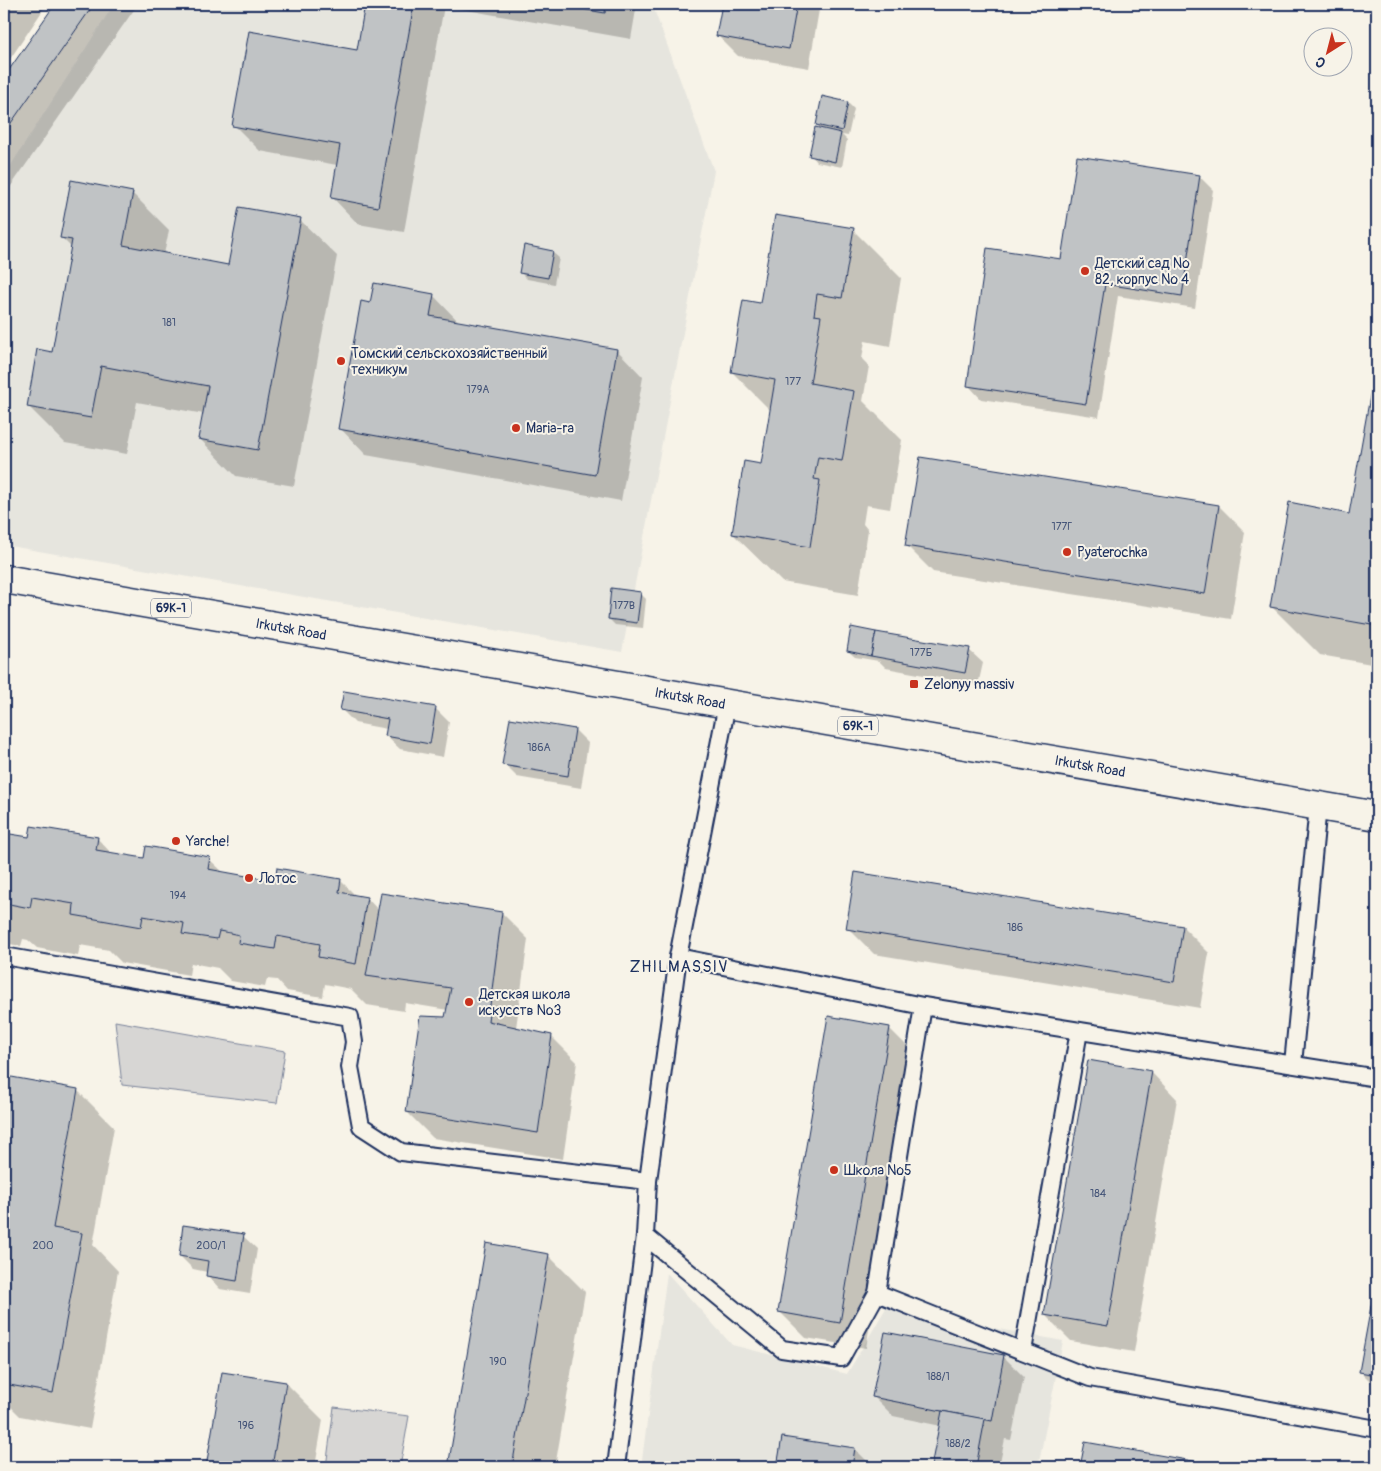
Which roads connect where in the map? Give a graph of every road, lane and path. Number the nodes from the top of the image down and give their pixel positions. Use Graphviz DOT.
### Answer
graph roads {
  1 [pos="4,579"];
  2 [pos="727,704"];
  3 [pos="1318,806"];
  4 [pos="1377,816"];
  5 [pos="4,956"];
  6 [pos="678,957"];
  7 [pos="923,1006"];
  8 [pos="1079,1030"];
  9 [pos="1293,1064"];
  10 [pos="1377,1078"];
  11 [pos="648,1181"];
  12 [pos="645,1236"];
  13 [pos="877,1293"];
  14 [pos="1023,1351"];
  15 [pos="1377,1428"];
  16 [pos="616,1467"];
  1 -- 2 [label="main road, Irkutsk Road / 69К-1"];
  2 -- 3 [label="main road, Irkutsk Road / 69К-1"];
  2 -- 6 [label="lane"];
  3 -- 4 [label="main road, Irkutsk Road / 69К-1"];
  3 -- 9 [label="lane"];
  5 -- 11 [label="lane"];
  6 -- 7 [label="lane"];
  6 -- 11 [label="lane"];
  7 -- 8 [label="lane"];
  7 -- 13 [label="lane"];
  8 -- 9 [label="lane"];
  8 -- 14 [label="lane"];
  9 -- 10 [label="lane"];
  11 -- 12 [label="lane"];
  12 -- 13 [label="lane"];
  12 -- 16 [label="lane"];
  13 -- 14 [label="lane"];
  14 -- 15 [label="lane"];
}
